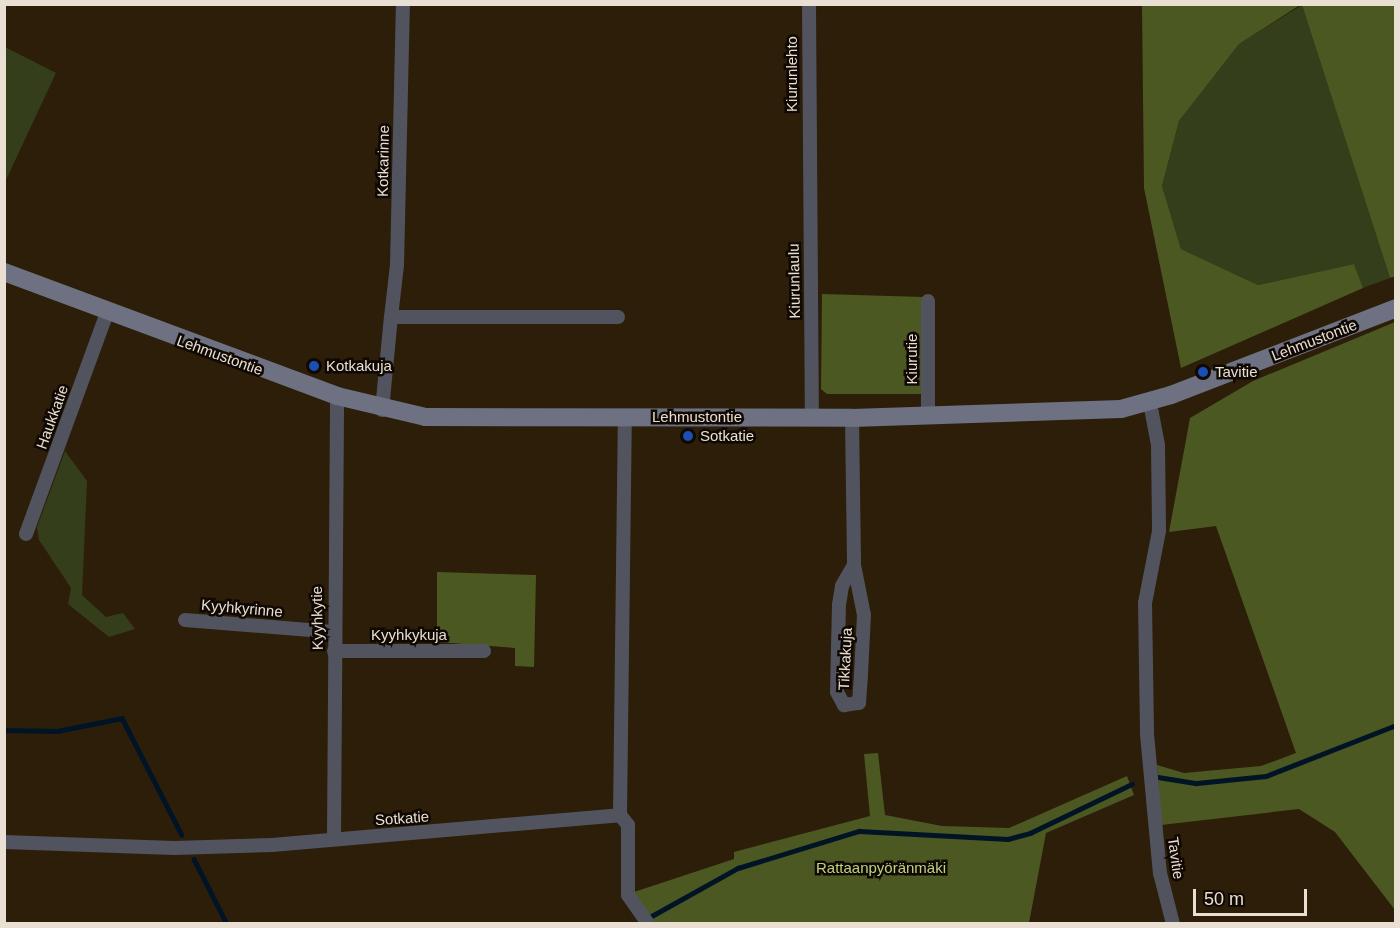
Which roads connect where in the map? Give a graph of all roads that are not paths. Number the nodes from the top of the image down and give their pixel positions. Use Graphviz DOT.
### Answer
graph roads {
  1 [pos="403,4"];
  2 [pos="809,4"];
  3 [pos="808,145"];
  4 [pos="4,272"];
  5 [pos="928,301"];
  6 [pos="1395,308"];
  7 [pos="108,310"];
  8 [pos="618,317"];
  9 [pos="391,318"];
  10 [pos="337,396"];
  11 [pos="1150,403"];
  12 [pos="382,410"];
  13 [pos="625,417"];
  14 [pos="812,417"];
  15 [pos="928,417"];
  16 [pos="852,418"];
  17 [pos="26,534"];
  18 [pos="854,565"];
  19 [pos="185,620"];
  20 [pos="333,632"];
  21 [pos="334,651"];
  22 [pos="484,651"];
  23 [pos="620,815"];
  24 [pos="334,839"];
  25 [pos="4,842"];
  26 [pos="648,924"];
  27 [pos="1173,924"];
  1 -- 9 [label="street, Kotkarinne"];
  2 -- 3 [label="street, Kiurunlehto"];
  3 -- 14 [label="street, Kiurunlaulu"];
  4 -- 7 [label="main road, Lehmustontie"];
  5 -- 15 [label="street, Kiurutie"];
  6 -- 11 [label="main road, Lehmustontie"];
  7 -- 10 [label="main road, Lehmustontie"];
  7 -- 17 [label="street, Haukkatie"];
  8 -- 9 [label="street"];
  9 -- 12 [label="street"];
  10 -- 12 [label="main road, Lehmustontie"];
  10 -- 20 [label="street, Kyyhkytie"];
  11 -- 15 [label="main road, Lehmustontie"];
  11 -- 27 [label="street, Tavitie"];
  12 -- 13 [label="main road, Lehmustontie"];
  13 -- 14 [label="main road, Lehmustontie"];
  13 -- 23 [label="street"];
  14 -- 16 [label="main road, Lehmustontie"];
  15 -- 16 [label="main road, Lehmustontie"];
  16 -- 18 [label="street, Tikkakuja"];
  18 -- 18 [label="street, Tikkakuja"];
  19 -- 20 [label="street, Kyyhkyrinne"];
  20 -- 21 [label="street, Kyyhkytie"];
  21 -- 22 [label="street, Kyyhkykuja"];
  21 -- 24 [label="street, Kyyhkytie"];
  23 -- 24 [label="street, Sotkatie"];
  23 -- 26 [label="street"];
  24 -- 25 [label="street, Sotkatie"];
}
